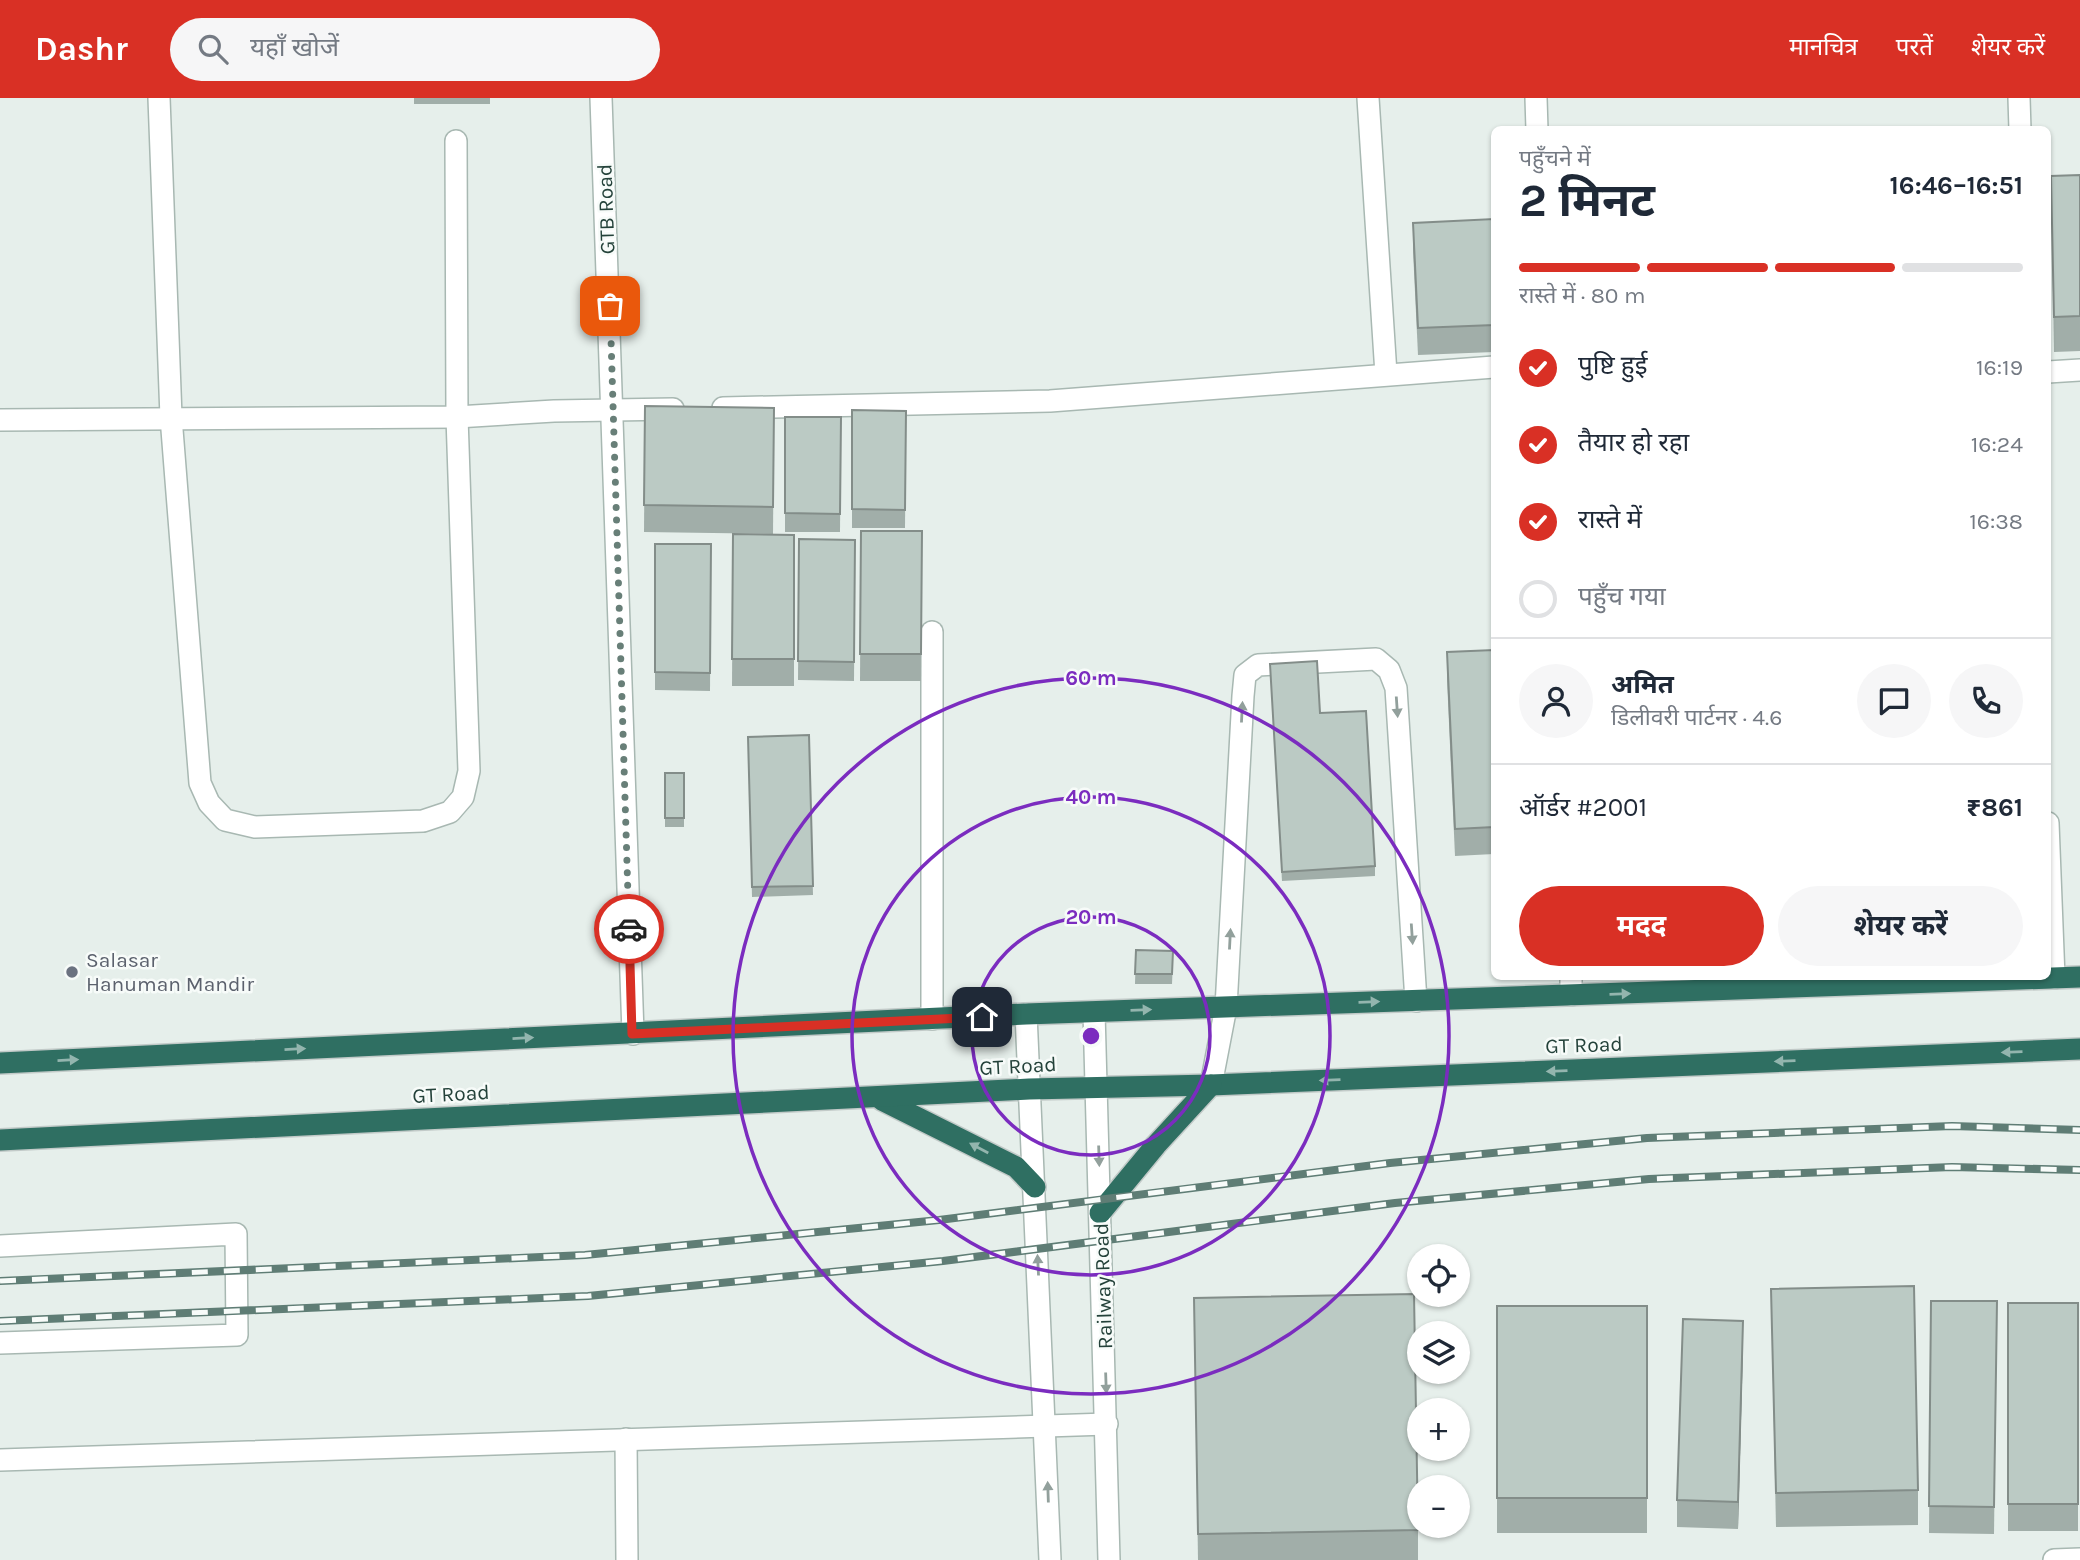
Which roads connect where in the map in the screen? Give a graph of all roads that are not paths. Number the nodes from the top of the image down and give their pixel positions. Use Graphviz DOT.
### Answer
graph roads {
  1 [pos="159,98"];
  2 [pos="601,98"];
  3 [pos="1368,98"];
  4 [pos="1536,98"];
  5 [pos="2019,98"];
  6 [pos="1537,126"];
  7 [pos="2020,126"];
  8 [pos="456,141"];
  9 [pos="2051,190"];
  10 [pos="2080,190"];
  11 [pos="1491,367"];
  12 [pos="2080,370"];
  13 [pos="2051,372"];
  14 [pos="1386,374"];
  15 [pos="614,410"];
  16 [pos="171,416"];
  17 [pos="457,417"];
  18 [pos="0,420"];
  19 [pos="932,632"];
  20 [pos="2051,900"];
  21 [pos="2080,977"];
  22 [pos="2051,978"];
  23 [pos="2054,978"];
  24 [pos="1933,980"];
  25 [pos="1571,986"];
  26 [pos="1416,1001"];
  27 [pos="1226,1007"];
  28 [pos="1094,1012"];
  29 [pos="1026,1014"];
  30 [pos="932,1019"];
  31 [pos="632,1034"];
  32 [pos="2080,1049"];
  33 [pos="0,1062"];
  34 [pos="1211,1085"];
  35 [pos="1096,1087"];
  36 [pos="1029,1089"];
  37 [pos="879,1099"];
  38 [pos="0,1140"];
  39 [pos="1034,1187"];
  40 [pos="1100,1213"];
  41 [pos="0,1246"];
  42 [pos="0,1343"];
  43 [pos="1107,1424"];
  44 [pos="1046,1426"];
  45 [pos="626,1439"];
  46 [pos="0,1460"];
  47 [pos="2080,1559"];
  48 [pos="627,1560"];
  49 [pos="1050,1560"];
  50 [pos="1109,1560"];
  51 [pos="2053,1560"];
  1 -- 16 [label="street"];
  2 -- 15 [label="street, GTB Road"];
  3 -- 14 [label="street"];
  4 -- 6 [label="street"];
  5 -- 7 [label="street"];
  8 -- 17 [label="street"];
  9 -- 10 [label="street"];
  11 -- 14 [label="street"];
  12 -- 13 [label="street"];
  14 -- 15 [label="street"];
  15 -- 17 [label="street"];
  15 -- 31 [label="street, GTB Road"];
  16 -- 17 [label="street"];
  16 -- 17 [label="street"];
  16 -- 18 [label="street"];
  19 -- 30 [label="street"];
  20 -- 23 [label="street"];
  21 -- 23 [label="highway"];
  22 -- 23 [label="highway, one-way"];
  25 -- 24 [label="highway, one-way"];
  25 -- 26 [label="highway"];
  27 -- 26 [label="highway, one-way"];
  27 -- 26 [label="street, one-way"];
  28 -- 27 [label="highway, one-way"];
  27 -- 34 [label="street"];
  28 -- 29 [label="highway"];
  28 -- 35 [label="street, Railway Road"];
  29 -- 30 [label="highway"];
  29 -- 36 [label="street"];
  30 -- 31 [label="highway"];
  33 -- 31 [label="highway, one-way"];
  32 -- 34 [label="highway, GT Road, one-way"];
  34 -- 35 [label="highway, GT Road"];
  34 -- 40 [label="highway"];
  35 -- 36 [label="highway, GT Road"];
  35 -- 40 [label="street, Railway Road, one-way"];
  36 -- 37 [label="highway, GT Road"];
  36 -- 39 [label="street"];
  37 -- 38 [label="highway, GT Road"];
  39 -- 37 [label="highway, one-way"];
  44 -- 39 [label="street, one-way"];
  40 -- 43 [label="street, Railway Road, one-way"];
  41 -- 42 [label="street"];
  43 -- 44 [label="street"];
  43 -- 50 [label="street, Railway Road"];
  44 -- 45 [label="street"];
  49 -- 44 [label="street, one-way"];
  45 -- 46 [label="street"];
  45 -- 48 [label="street"];
  47 -- 51 [label="street"];
}
